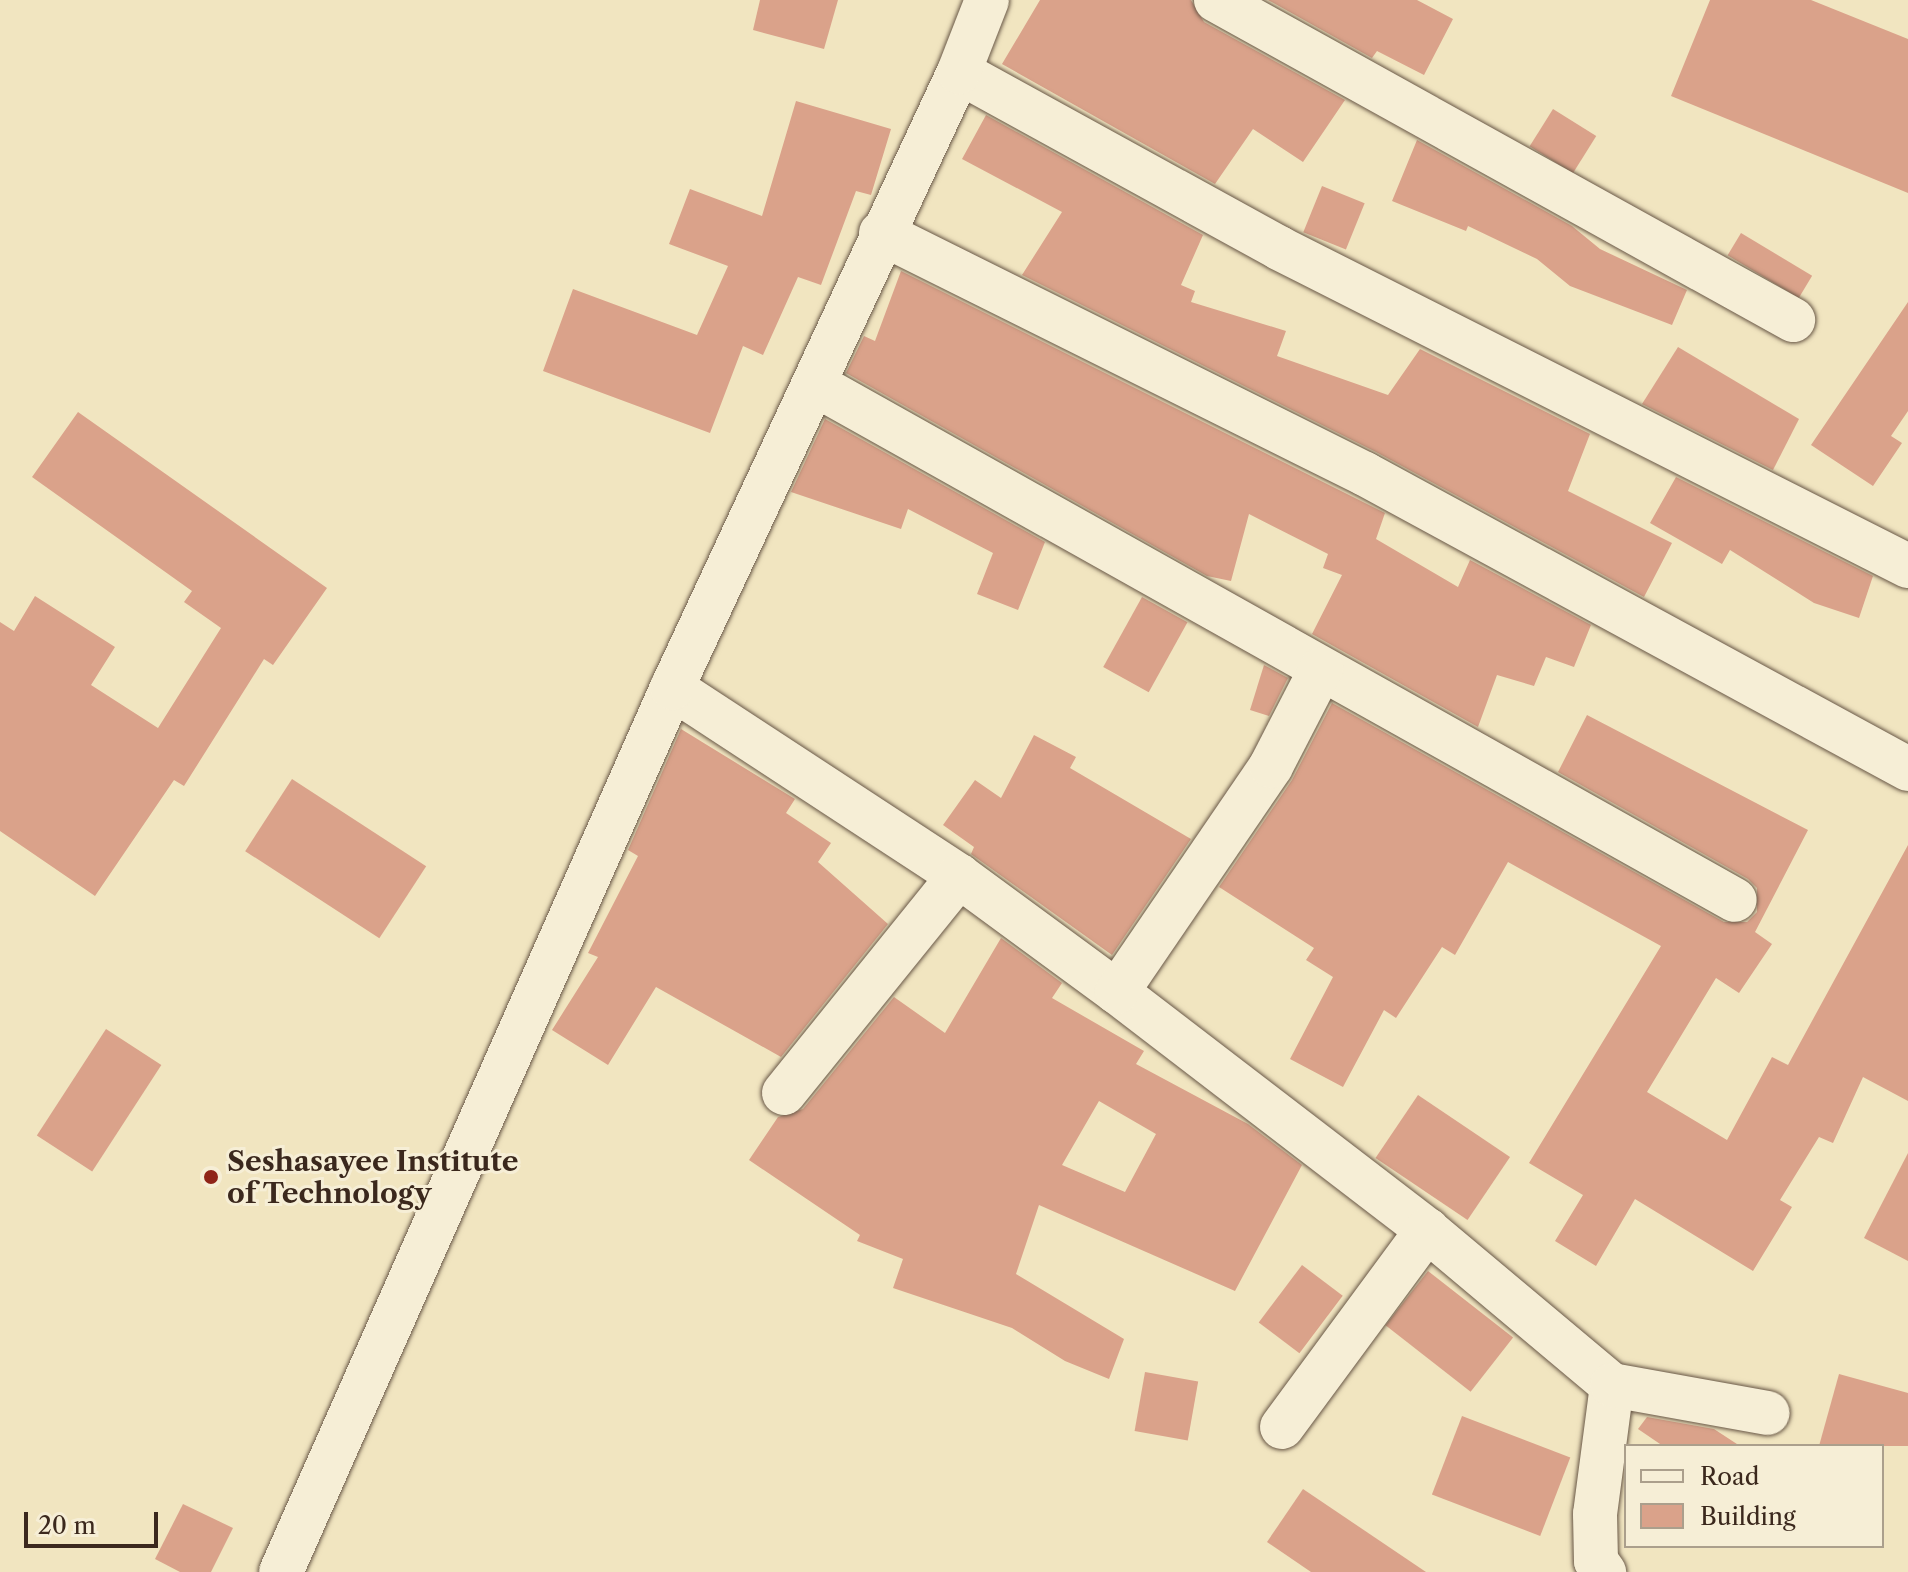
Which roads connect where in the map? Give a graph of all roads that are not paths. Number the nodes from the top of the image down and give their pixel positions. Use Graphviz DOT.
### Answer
graph roads {
  1 [pos="987,0"];
  2 [pos="1216,0"];
  3 [pos="959,72"];
  4 [pos="881,233"];
  5 [pos="1793,320"];
  6 [pos="816,385"];
  7 [pos="1908,566"];
  8 [pos="1321,669"];
  9 [pos="672,688"];
  10 [pos="1908,769"];
  11 [pos="959,876"];
  12 [pos="1735,900"];
  13 [pos="1117,992"];
  14 [pos="784,1093"];
  15 [pos="1427,1230"];
  16 [pos="1612,1385"];
  17 [pos="1767,1413"];
  18 [pos="1282,1427"];
  19 [pos="281,1572"];
  20 [pos="1604,1572"];
  1 -- 3 [label="street"];
  2 -- 5 [label="street"];
  3 -- 4 [label="street"];
  3 -- 7 [label="street"];
  4 -- 6 [label="street"];
  4 -- 10 [label="street"];
  6 -- 8 [label="street"];
  6 -- 9 [label="street"];
  8 -- 12 [label="street"];
  8 -- 13 [label="street"];
  9 -- 11 [label="street"];
  9 -- 19 [label="street"];
  11 -- 13 [label="street"];
  11 -- 14 [label="street"];
  13 -- 15 [label="street"];
  15 -- 16 [label="street"];
  15 -- 18 [label="street"];
  16 -- 17 [label="street"];
  16 -- 20 [label="street"];
}
